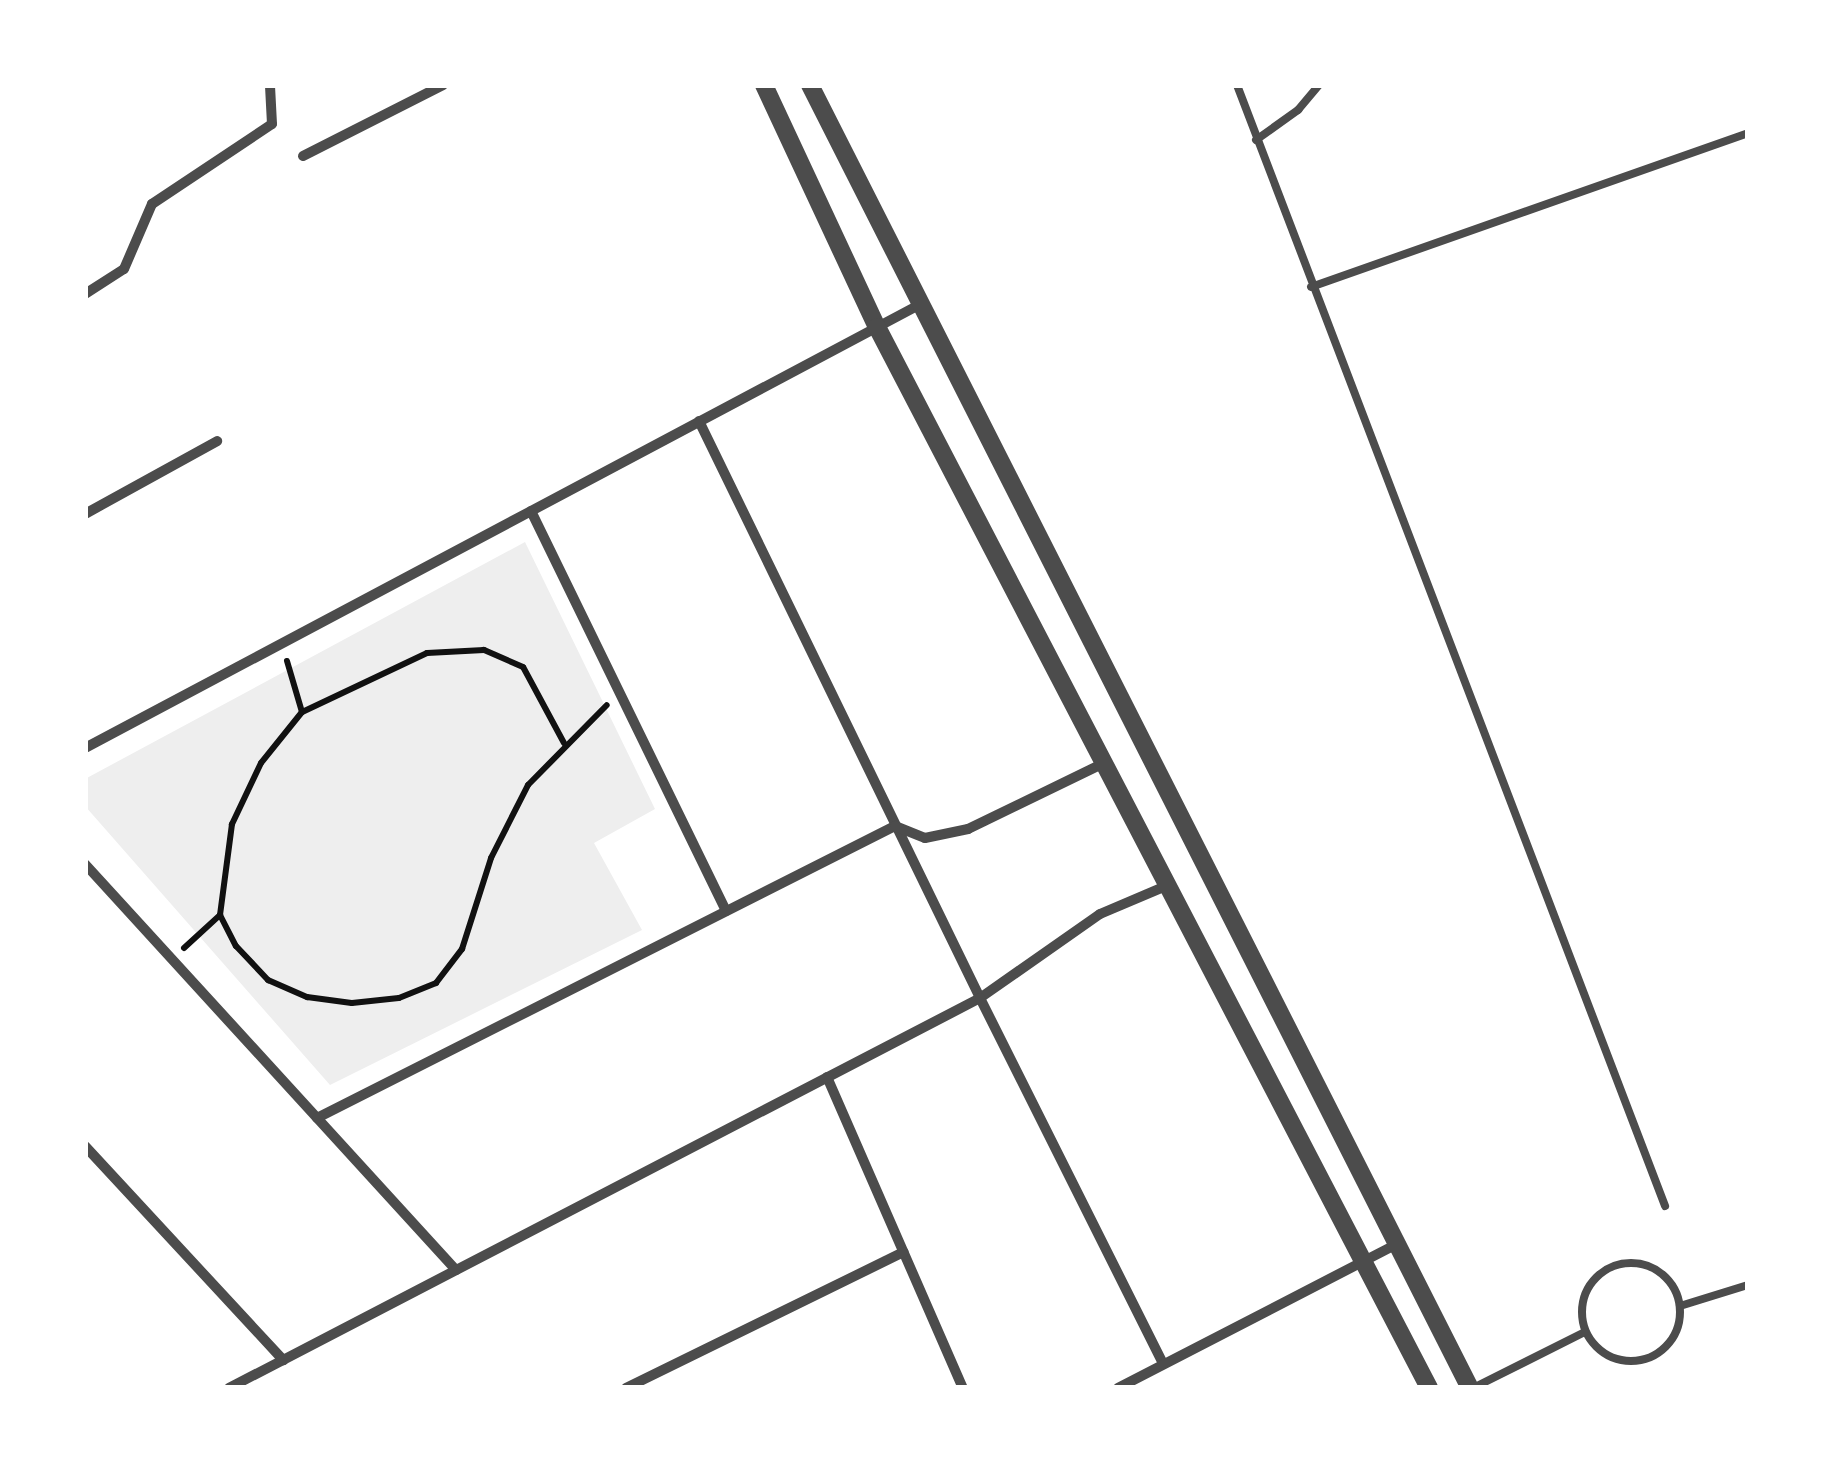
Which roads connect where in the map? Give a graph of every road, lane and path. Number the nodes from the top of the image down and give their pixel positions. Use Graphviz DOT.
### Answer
graph roads {
  1 [pos="270,85"];
  2 [pos="443,85"];
  3 [pos="764,85"];
  4 [pos="810,85"];
  5 [pos="1236,85"];
  6 [pos="1319,85"];
  7 [pos="1748,133"];
  8 [pos="1256,140"];
  9 [pos="304,156"];
  10 [pos="1311,287"];
  11 [pos="85,294"];
  12 [pos="919,305"];
  13 [pos="877,327"];
  14 [pos="699,421"];
  15 [pos="217,440"];
  16 [pos="531,511"];
  17 [pos="85,514"];
  18 [pos="281,644"];
  19 [pos="620,694"];
  20 [pos="302,712"];
  21 [pos="564,743"];
  22 [pos="85,748"];
  23 [pos="1102,764"];
  24 [pos="895,826"];
  25 [pos="85,864"];
  26 [pos="1166,886"];
  27 [pos="726,911"];
  28 [pos="220,915"];
  29 [pos="172,959"];
  30 [pos="980,998"];
  31 [pos="827,1077"];
  32 [pos="317,1118"];
  33 [pos="85,1146"];
  34 [pos="1665,1206"];
  35 [pos="1396,1245"];
  36 [pos="904,1252"];
  37 [pos="1361,1262"];
  38 [pos="456,1270"];
  39 [pos="1748,1285"];
  40 [pos="1680,1306"];
  41 [pos="1585,1332"];
  42 [pos="283,1360"];
  43 [pos="1163,1364"];
  44 [pos="229,1388"];
  45 [pos="626,1388"];
  46 [pos="963,1388"];
  47 [pos="1118,1388"];
  48 [pos="1429,1388"];
  49 [pos="1471,1388"];
  1 -- 11 [label="street"];
  2 -- 9 [label="street"];
  3 -- 13 [label="street"];
  4 -- 12 [label="street"];
  5 -- 8 [label="lane"];
  6 -- 8 [label="lane"];
  7 -- 10 [label="lane"];
  8 -- 10 [label="lane"];
  10 -- 34 [label="lane"];
  12 -- 13 [label="street"];
  12 -- 35 [label="street"];
  13 -- 14 [label="street"];
  13 -- 23 [label="street"];
  14 -- 16 [label="street"];
  14 -- 24 [label="street"];
  15 -- 17 [label="street"];
  16 -- 18 [label="street"];
  16 -- 19 [label="street"];
  18 -- 20 [label="path"];
  18 -- 22 [label="street"];
  19 -- 21 [label="path"];
  19 -- 27 [label="street"];
  20 -- 21 [label="path"];
  20 -- 28 [label="path"];
  21 -- 28 [label="path"];
  23 -- 24 [label="street"];
  23 -- 26 [label="street"];
  24 -- 27 [label="street"];
  24 -- 30 [label="street"];
  25 -- 29 [label="street"];
  26 -- 30 [label="street"];
  26 -- 37 [label="street"];
  27 -- 32 [label="street"];
  28 -- 29 [label="path"];
  29 -- 32 [label="street"];
  30 -- 31 [label="street"];
  30 -- 43 [label="street"];
  31 -- 36 [label="street"];
  31 -- 38 [label="street"];
  32 -- 38 [label="street"];
  33 -- 42 [label="street"];
  35 -- 37 [label="street"];
  35 -- 49 [label="street"];
  36 -- 45 [label="street"];
  36 -- 46 [label="street"];
  37 -- 43 [label="street"];
  37 -- 48 [label="street"];
  38 -- 42 [label="street"];
  39 -- 40 [label="lane"];
  40 -- 41 [label="lane"];
  40 -- 41 [label="lane"];
  41 -- 49 [label="lane"];
  42 -- 44 [label="street"];
  43 -- 47 [label="street"];
}
